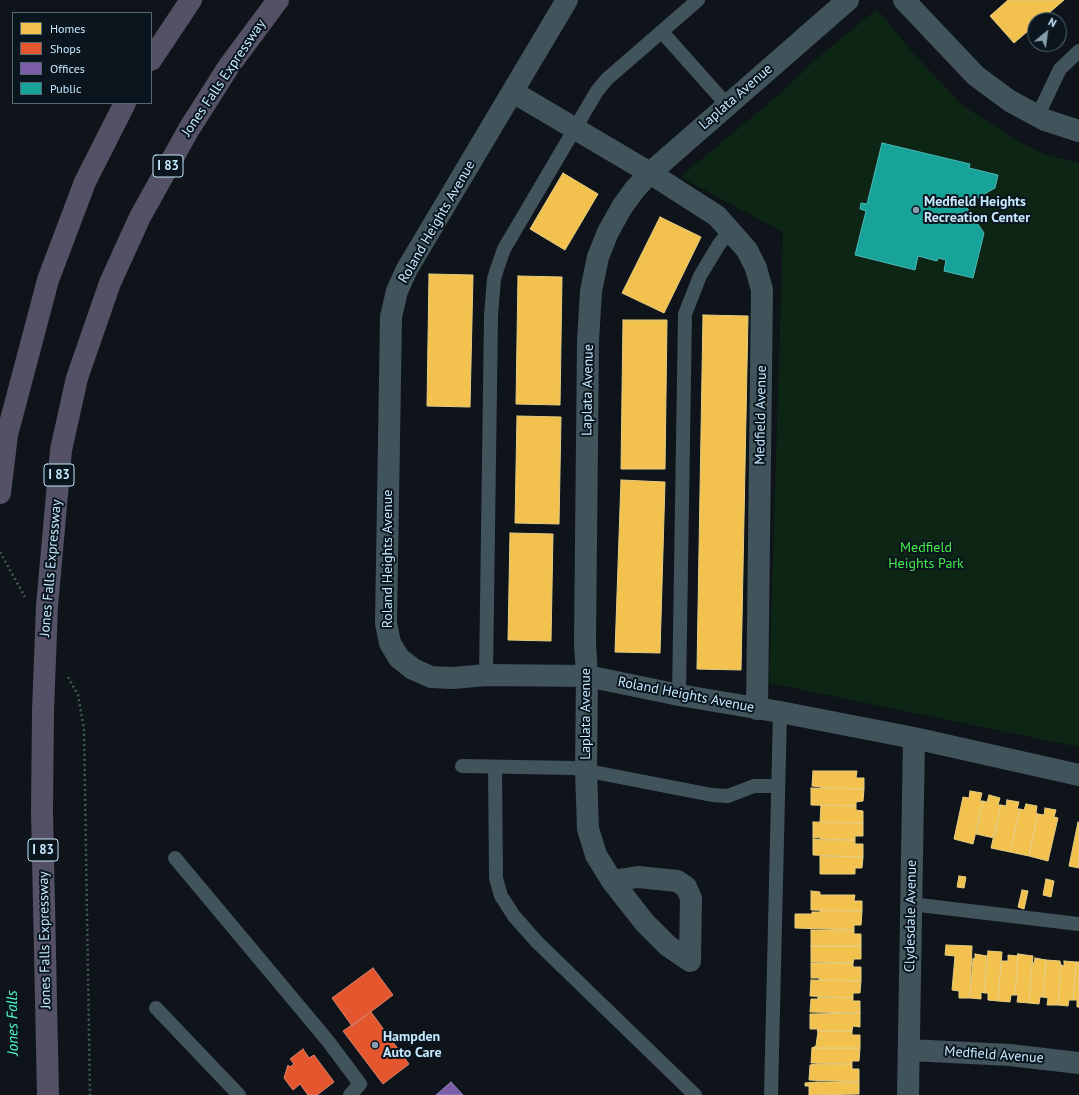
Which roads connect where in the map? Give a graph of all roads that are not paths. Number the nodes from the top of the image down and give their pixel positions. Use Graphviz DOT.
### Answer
graph roads {
  1 [pos="191,0"];
  2 [pos="278,0"];
  3 [pos="567,0"];
  4 [pos="698,0"];
  5 [pos="848,0"];
  6 [pos="904,0"];
  7 [pos="662,32"];
  8 [pos="1079,51"];
  9 [pos="152,58"];
  10 [pos="513,92"];
  11 [pos="124,104"];
  12 [pos="727,105"];
  13 [pos="1038,115"];
  14 [pos="574,129"];
  15 [pos="1079,132"];
  16 [pos="650,173"];
  17 [pos="730,230"];
  18 [pos="0,493"];
  19 [pos="486,674"];
  20 [pos="587,676"];
  21 [pos="679,695"];
  22 [pos="757,709"];
  23 [pos="780,712"];
  24 [pos="914,738"];
  25 [pos="462,766"];
  26 [pos="495,767"];
  27 [pos="586,771"];
  28 [pos="1079,775"];
  29 [pos="778,786"];
  30 [pos="176,858"];
  31 [pos="612,881"];
  32 [pos="912,904"];
  33 [pos="1079,924"];
  34 [pos="156,1008"];
  35 [pos="909,1050"];
  36 [pos="1079,1063"];
  37 [pos="48,1095"];
  38 [pos="240,1095"];
  39 [pos="350,1095"];
  40 [pos="696,1095"];
  41 [pos="771,1095"];
  42 [pos="908,1095"];
  1 -- 9 [label="highway"];
  2 -- 37 [label="highway, Jones Falls Expressway / I 83, bridge"];
  3 -- 10 [label="street, Roland Heights Avenue"];
  4 -- 7 [label="lane"];
  5 -- 12 [label="street, Laplata Avenue"];
  6 -- 13 [label="street"];
  7 -- 12 [label="lane"];
  7 -- 14 [label="lane"];
  8 -- 13 [label="lane"];
  10 -- 14 [label="street, Medfield Avenue"];
  10 -- 19 [label="street, Roland Heights Avenue"];
  11 -- 18 [label="highway"];
  12 -- 16 [label="street, Laplata Avenue"];
  13 -- 15 [label="street"];
  14 -- 16 [label="street, Medfield Avenue"];
  14 -- 19 [label="lane"];
  16 -- 17 [label="street, Medfield Avenue"];
  16 -- 20 [label="street, Laplata Avenue"];
  17 -- 21 [label="lane"];
  17 -- 22 [label="street, Medfield Avenue"];
  19 -- 20 [label="street, Roland Heights Avenue"];
  20 -- 21 [label="street, Roland Heights Avenue"];
  20 -- 27 [label="street, Laplata Avenue"];
  21 -- 22 [label="street, Roland Heights Avenue"];
  22 -- 23 [label="street, Roland Heights Avenue"];
  23 -- 24 [label="street, Roland Heights Avenue"];
  23 -- 29 [label="lane"];
  24 -- 28 [label="street, Roland Heights Avenue"];
  24 -- 32 [label="street, Clydesdale Avenue"];
  25 -- 26 [label="lane"];
  26 -- 27 [label="lane"];
  26 -- 40 [label="lane"];
  27 -- 29 [label="lane"];
  27 -- 31 [label="street, Laplata Avenue"];
  29 -- 41 [label="lane"];
  30 -- 39 [label="lane"];
  32 -- 33 [label="lane"];
  32 -- 35 [label="street, Clydesdale Avenue"];
  34 -- 38 [label="lane"];
  35 -- 36 [label="street, Medfield Avenue"];
  35 -- 42 [label="street, Clydesdale Avenue"];
}
